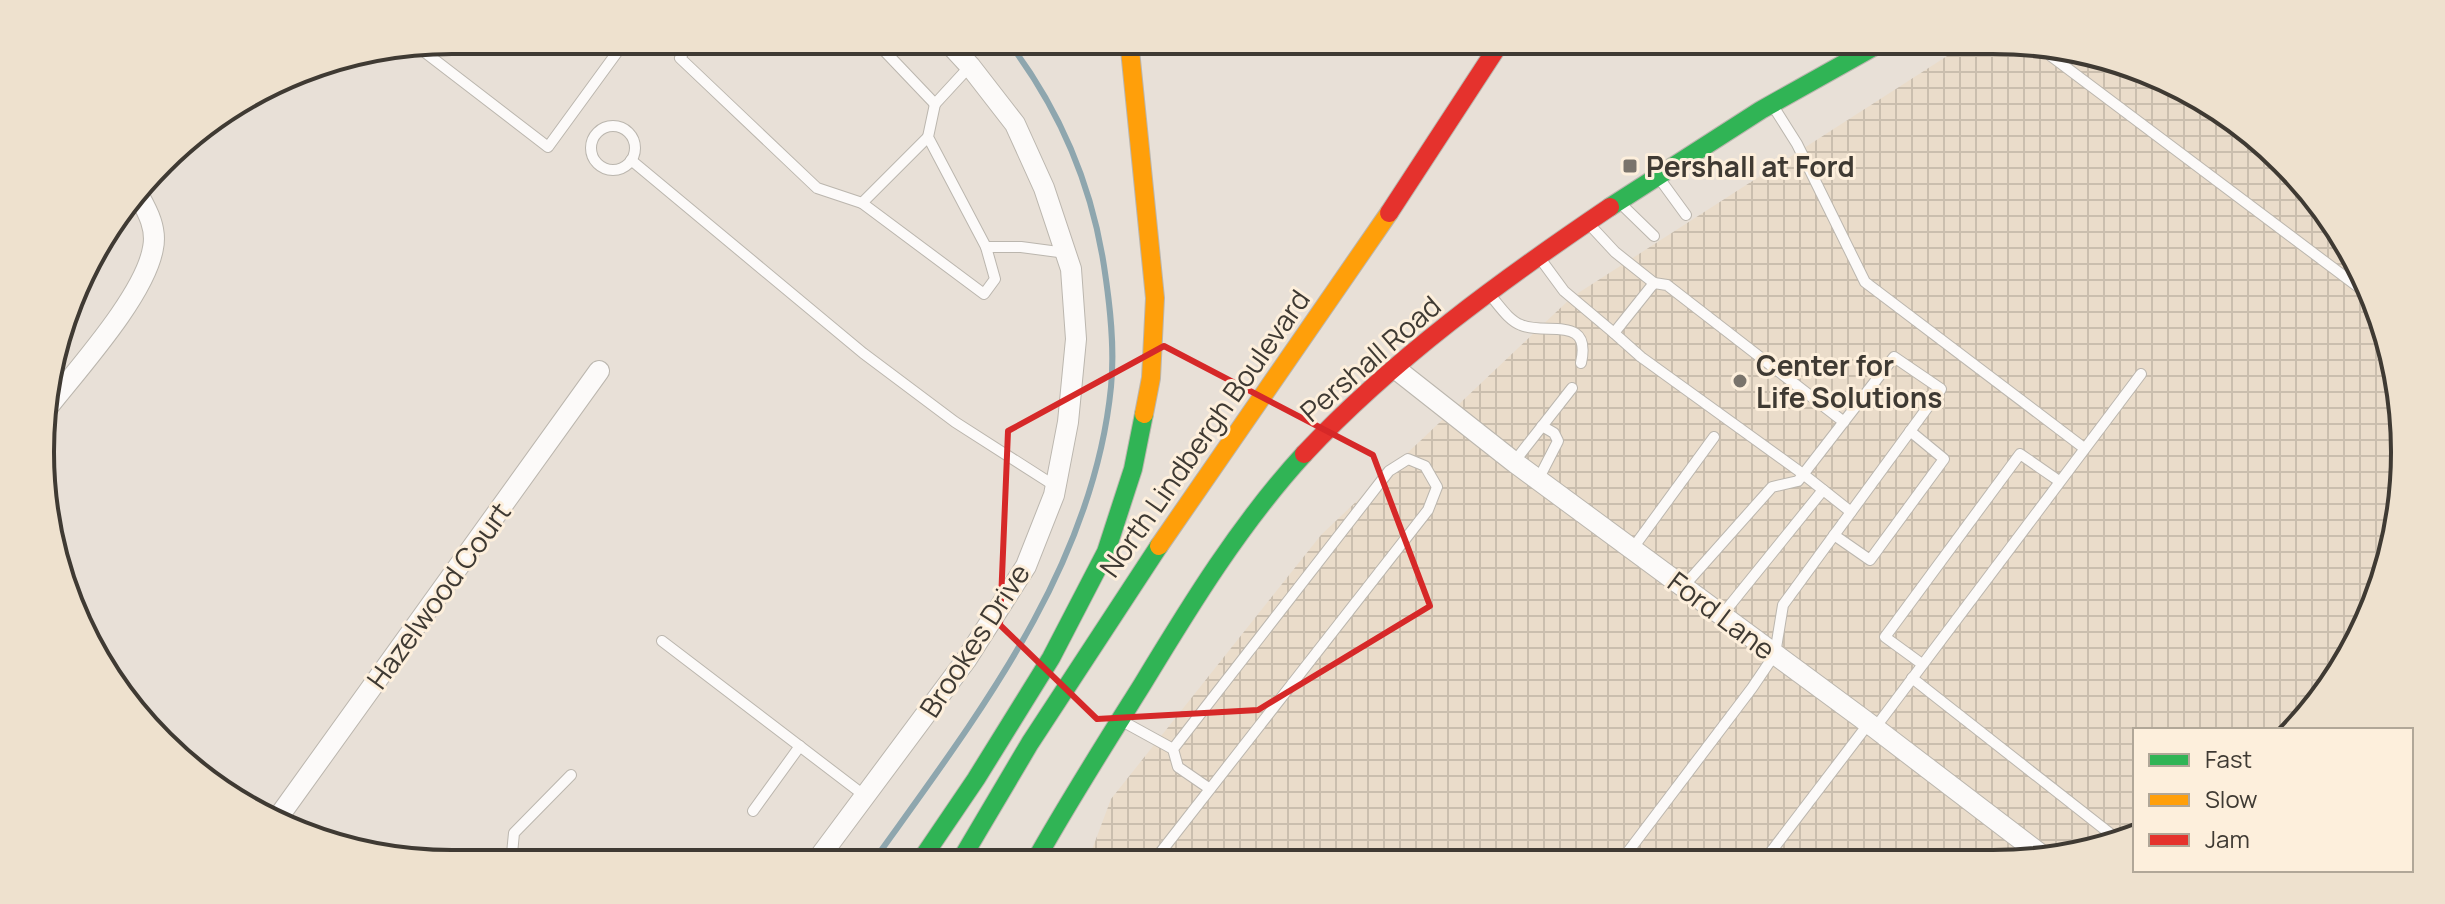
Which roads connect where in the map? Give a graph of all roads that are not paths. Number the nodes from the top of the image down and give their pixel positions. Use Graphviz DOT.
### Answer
graph roads {
  1 [pos="616,54"];
  2 [pos="682,54"];
  3 [pos="887,54"];
  4 [pos="959,54"];
  5 [pos="1130,54"];
  6 [pos="1493,54"];
  7 [pos="1861,54"];
  8 [pos="428,55"];
  9 [pos="2055,59"];
  10 [pos="970,66"];
  11 [pos="1772,103"];
  12 [pos="935,104"];
  13 [pos="928,137"];
  14 [pos="631,160"];
  15 [pos="1657,175"];
  16 [pos="1618,201"];
  17 [pos="143,202"];
  18 [pos="862,203"];
  19 [pos="1686,215"];
  20 [pos="1587,222"];
  21 [pos="1654,236"];
  22 [pos="986,247"];
  23 [pos="1066,253"];
  24 [pos="1538,257"];
  25 [pos="1654,283"];
  26 [pos="2353,283"];
  27 [pos="1488,293"];
  28 [pos="1614,333"];
  29 [pos="1581,363"];
  30 [pos="1396,369"];
  31 [pos="599,371"];
  32 [pos="2141,374"];
  33 [pos="1572,388"];
  34 [pos="58,393"];
  35 [pos="1844,422"];
  36 [pos="1542,426"];
  37 [pos="1910,431"];
  38 [pos="1714,437"];
  39 [pos="2084,448"];
  40 [pos="1514,462"];
  41 [pos="1803,474"];
  42 [pos="1538,480"];
  43 [pos="2059,481"];
  44 [pos="1055,486"];
  45 [pos="1823,490"];
  46 [pos="1851,512"];
  47 [pos="1834,535"];
  48 [pos="1633,548"];
  49 [pos="1683,587"];
  50 [pos="1722,615"];
  51 [pos="662,641"];
  52 [pos="1775,654"];
  53 [pos="1922,664"];
  54 [pos="1912,678"];
  55 [pos="1120,719"];
  56 [pos="1872,726"];
  57 [pos="800,746"];
  58 [pos="1173,749"];
  59 [pos="571,775"];
  60 [pos="1210,789"];
  61 [pos="865,796"];
  62 [pos="753,811"];
  63 [pos="282,812"];
  64 [pos="2109,832"];
  65 [pos="2027,843"];
  66 [pos="2033,848"];
  67 [pos="2022,849"];
  68 [pos="512,850"];
  69 [pos="825,850"];
  70 [pos="928,850"];
  71 [pos="967,850"];
  72 [pos="1041,850"];
  73 [pos="1162,850"];
  74 [pos="1629,850"];
  75 [pos="1773,850"];
  1 -- 8 [label="lane"];
  2 -- 18 [label="lane"];
  3 -- 12 [label="lane"];
  4 -- 10 [label="street, Brookes Drive"];
  5 -- 70 [label="main road, North Lindbergh Boulevard"];
  6 -- 71 [label="main road, North Lindbergh Boulevard"];
  7 -- 11 [label="main road, Pershall Road"];
  9 -- 26 [label="lane"];
  10 -- 12 [label="lane"];
  10 -- 23 [label="street, Brookes Drive"];
  11 -- 15 [label="main road, Pershall Road"];
  11 -- 39 [label="lane"];
  12 -- 13 [label="lane"];
  13 -- 18 [label="lane"];
  13 -- 22 [label="lane"];
  14 -- 14 [label="lane"];
  14 -- 44 [label="lane"];
  15 -- 16 [label="main road, Pershall Road"];
  15 -- 19 [label="lane"];
  16 -- 20 [label="main road, Pershall Road"];
  16 -- 21 [label="lane"];
  17 -- 34 [label="street"];
  18 -- 22 [label="lane"];
  20 -- 24 [label="main road, Pershall Road"];
  20 -- 25 [label="lane"];
  22 -- 23 [label="lane"];
  23 -- 44 [label="street, Brookes Drive"];
  24 -- 27 [label="main road, Pershall Road"];
  24 -- 28 [label="lane"];
  25 -- 28 [label="lane"];
  25 -- 35 [label="lane"];
  27 -- 29 [label="lane"];
  27 -- 30 [label="main road, Pershall Road"];
  28 -- 41 [label="lane"];
  30 -- 40 [label="street, Ford Lane"];
  30 -- 55 [label="main road, Pershall Road"];
  31 -- 63 [label="street, Hazelwood Court"];
  32 -- 39 [label="lane"];
  33 -- 36 [label="lane"];
  35 -- 37 [label="lane"];
  35 -- 41 [label="lane"];
  36 -- 40 [label="lane"];
  36 -- 42 [label="lane"];
  37 -- 46 [label="lane"];
  37 -- 47 [label="lane"];
  38 -- 48 [label="lane"];
  39 -- 43 [label="lane"];
  40 -- 42 [label="street, Ford Lane"];
  41 -- 45 [label="lane"];
  41 -- 49 [label="lane"];
  42 -- 48 [label="street, Ford Lane"];
  43 -- 53 [label="lane"];
  43 -- 53 [label="lane"];
  44 -- 61 [label="street, Brookes Drive"];
  45 -- 46 [label="lane"];
  45 -- 50 [label="lane"];
  46 -- 47 [label="lane"];
  47 -- 52 [label="lane"];
  48 -- 49 [label="street, Ford Lane"];
  49 -- 50 [label="street, Ford Lane"];
  50 -- 52 [label="street, Ford Lane"];
  51 -- 57 [label="lane"];
  52 -- 56 [label="street, Ford Lane"];
  52 -- 74 [label="lane"];
  53 -- 54 [label="lane"];
  54 -- 56 [label="lane"];
  54 -- 64 [label="lane"];
  55 -- 58 [label="lane"];
  55 -- 72 [label="main road, Pershall Road"];
  56 -- 65 [label="street, Ford Lane"];
  56 -- 75 [label="lane"];
  57 -- 61 [label="lane"];
  57 -- 62 [label="lane"];
  58 -- 60 [label="lane"];
  58 -- 60 [label="lane"];
  59 -- 68 [label="lane"];
  60 -- 73 [label="lane"];
  61 -- 69 [label="street, Brookes Drive"];
  65 -- 66 [label="street, Ford Lane"];
  65 -- 67 [label="lane"];
}
